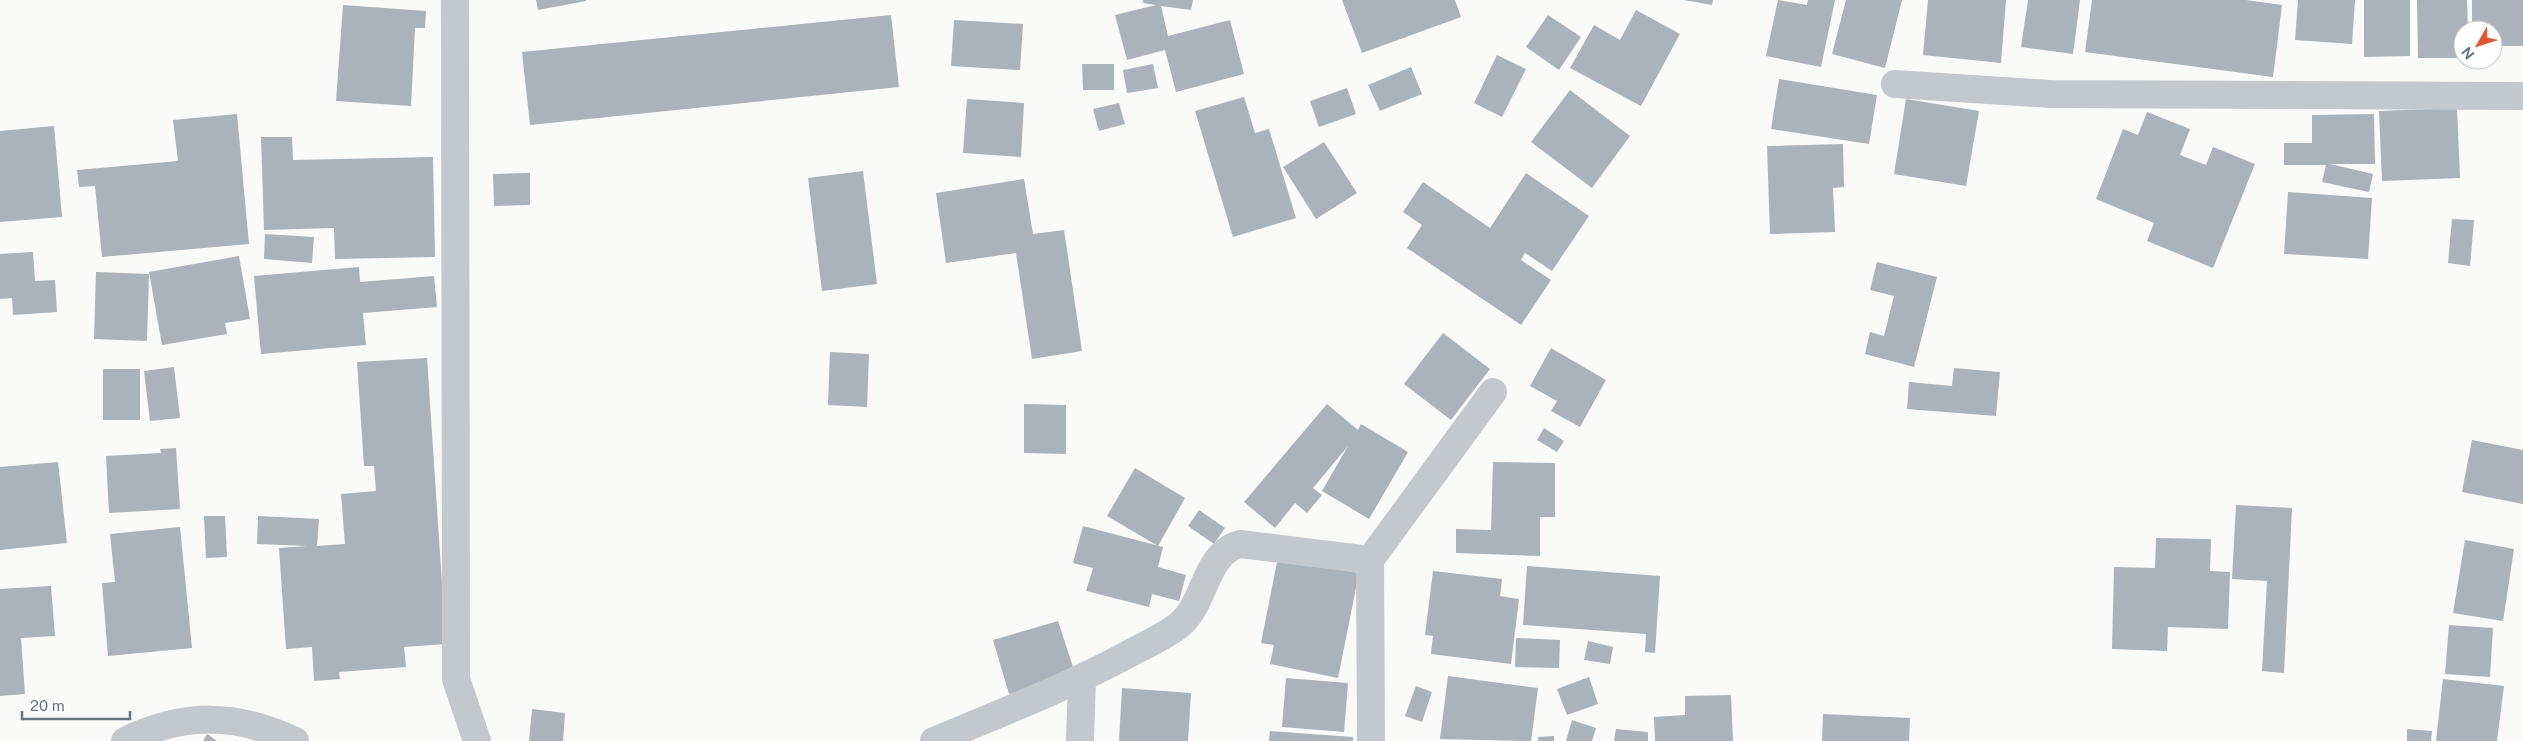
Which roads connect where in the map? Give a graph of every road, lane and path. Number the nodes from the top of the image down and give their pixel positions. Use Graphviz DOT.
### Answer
graph roads {
  1 [pos="455,0"];
  2 [pos="1895,84"];
  3 [pos="2523,96"];
  4 [pos="1494,392"];
  5 [pos="1370,560"];
  6 [pos="1082,679"];
  7 [pos="125,741"];
  8 [pos="295,741"];
  9 [pos="477,741"];
  10 [pos="934,741"];
  11 [pos="1080,741"];
  12 [pos="1371,741"];
  1 -- 9 [label="street"];
  2 -- 3 [label="street"];
  4 -- 5 [label="street"];
  5 -- 6 [label="street"];
  5 -- 12 [label="street"];
  6 -- 10 [label="street"];
  6 -- 11 [label="street"];
  7 -- 8 [label="street"];
}
